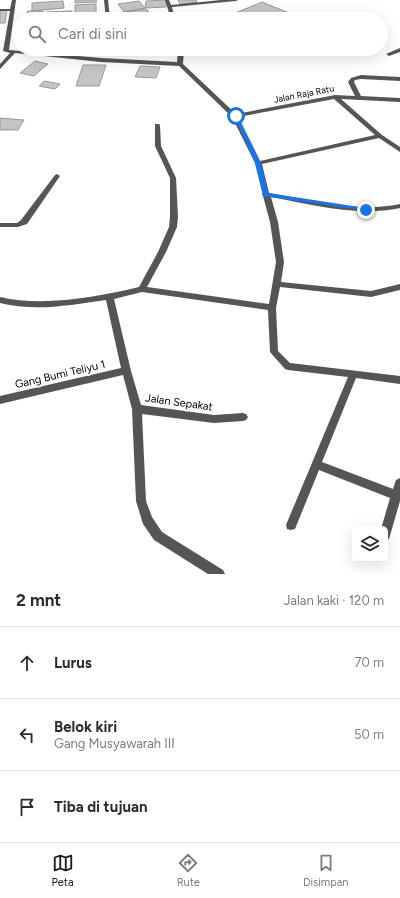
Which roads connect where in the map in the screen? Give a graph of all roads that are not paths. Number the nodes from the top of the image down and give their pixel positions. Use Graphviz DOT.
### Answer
graph roads {
  1 [pos="14,0"];
  2 [pos="106,0"];
  3 [pos="167,0"];
  4 [pos="236,0"];
  5 [pos="170,6"];
  6 [pos="0,10"];
  7 [pos="12,10"];
  8 [pos="107,12"];
  9 [pos="171,12"];
  10 [pos="12,33"];
  11 [pos="3,50"];
  12 [pos="400,50"];
  13 [pos="12,54"];
  14 [pos="389,54"];
  15 [pos="58,56"];
  16 [pos="180,56"];
  17 [pos="180,64"];
  18 [pos="0,67"];
  19 [pos="400,80"];
  20 [pos="335,97"];
  21 [pos="358,97"];
  22 [pos="400,100"];
  23 [pos="236,116"];
  24 [pos="157,125"];
  25 [pos="380,136"];
  26 [pos="400,150"];
  27 [pos="258,163"];
  28 [pos="57,176"];
  29 [pos="265,194"];
  30 [pos="400,206"];
  31 [pos="0,225"];
  32 [pos="277,284"];
  33 [pos="400,287"];
  34 [pos="142,289"];
  35 [pos="109,297"];
  36 [pos="0,300"];
  37 [pos="272,308"];
  38 [pos="126,371"];
  39 [pos="353,375"];
  40 [pos="400,380"];
  41 [pos="0,400"];
  42 [pos="137,408"];
  43 [pos="243,417"];
  44 [pos="316,464"];
  45 [pos="399,489"];
  46 [pos="291,525"];
  47 [pos="388,526"];
  48 [pos="219,574"];
  1 -- 7 [label="street"];
  2 -- 8 [label="street"];
  3 -- 5 [label="street"];
  4 -- 5 [label="street"];
  5 -- 9 [label="street"];
  6 -- 7 [label="street"];
  10 -- 11 [label="street"];
  12 -- 14 [label="street"];
  13 -- 18 [label="street"];
  15 -- 17 [label="street"];
  16 -- 17 [label="street"];
  17 -- 23 [label="street"];
  19 -- 21 [label="street"];
  20 -- 21 [label="street, Jalan Raja Ratu"];
  20 -- 23 [label="street, Jalan Raja Ratu"];
  20 -- 25 [label="street"];
  21 -- 22 [label="street, Jalan Raja Ratu"];
  23 -- 27 [label="street"];
  24 -- 34 [label="street"];
  25 -- 26 [label="street"];
  25 -- 27 [label="street"];
  27 -- 29 [label="street"];
  28 -- 31 [label="street"];
  29 -- 30 [label="street"];
  29 -- 32 [label="street"];
  32 -- 33 [label="street"];
  32 -- 37 [label="street"];
  34 -- 35 [label="street"];
  34 -- 37 [label="street"];
  35 -- 36 [label="street"];
  35 -- 38 [label="street"];
  37 -- 39 [label="street"];
  38 -- 41 [label="street, Gang Bumi Teliyu 1"];
  38 -- 42 [label="street"];
  39 -- 40 [label="street"];
  39 -- 44 [label="street"];
  42 -- 43 [label="street, Jalan Sepakat"];
  42 -- 48 [label="street"];
  44 -- 45 [label="street"];
  44 -- 46 [label="street"];
  45 -- 47 [label="street"];
}
